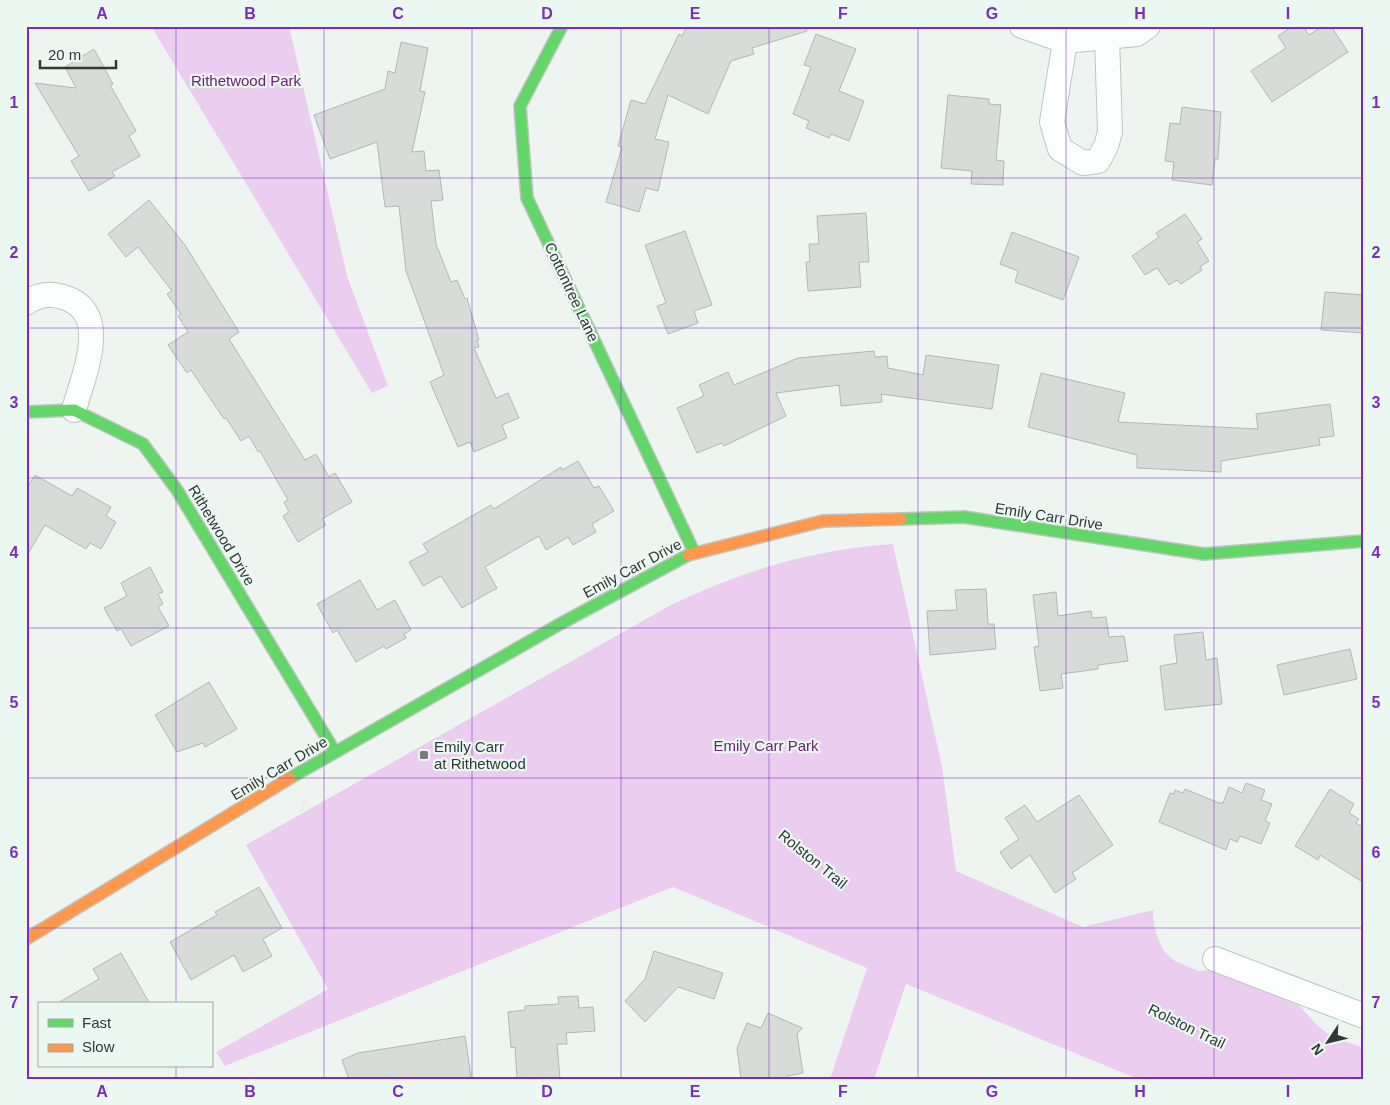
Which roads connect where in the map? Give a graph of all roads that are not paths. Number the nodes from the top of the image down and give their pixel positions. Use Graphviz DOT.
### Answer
graph roads {
  1 [pos="562,26"];
  2 [pos="1022,26"];
  3 [pos="1148,26"];
  4 [pos="1107,37"];
  5 [pos="1065,41"];
  6 [pos="27,300"];
  7 [pos="74,410"];
  8 [pos="26,412"];
  9 [pos="1364,541"];
  10 [pos="694,552"];
  11 [pos="335,752"];
  12 [pos="26,938"];
  13 [pos="1215,959"];
  14 [pos="1364,1016"];
  1 -- 10 [label="street, Cottontree Lane"];
  2 -- 5 [label="street"];
  3 -- 4 [label="street"];
  4 -- 5 [label="street"];
  4 -- 5 [label="street"];
  6 -- 7 [label="street"];
  7 -- 8 [label="street, Rithetwood Drive"];
  7 -- 11 [label="street, Rithetwood Drive"];
  9 -- 10 [label="street, Emily Carr Drive"];
  10 -- 11 [label="street, Emily Carr Drive"];
  11 -- 12 [label="street, Emily Carr Drive"];
  13 -- 14 [label="street"];
}
